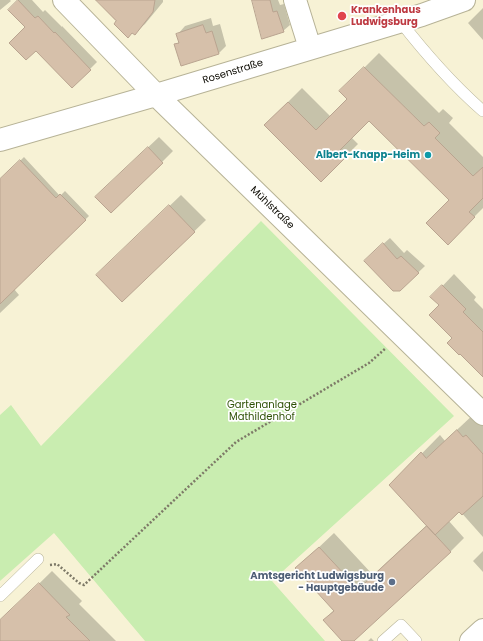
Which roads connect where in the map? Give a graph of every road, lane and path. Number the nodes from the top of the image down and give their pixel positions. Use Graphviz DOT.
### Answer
graph roads {
  1 [pos="64,0"];
  2 [pos="295,0"];
  3 [pos="464,0"];
  4 [pos="400,21"];
  5 [pos="310,48"];
  6 [pos="156,95"];
  7 [pos="483,111"];
  8 [pos="0,140"];
  9 [pos="402,335"];
  10 [pos="483,414"];
  11 [pos="41,562"];
  12 [pos="0,596"];
  13 [pos="483,630"];
  14 [pos="383,641"];
  15 [pos="416,641"];
  16 [pos="471,641"];
  1 -- 6 [label="street, Mühlstraße"];
  2 -- 5 [label="street"];
  3 -- 4 [label="street, Rosenstraße"];
  4 -- 5 [label="street, Rosenstraße"];
  4 -- 7 [label="lane"];
  5 -- 6 [label="street, Rosenstraße"];
  6 -- 8 [label="street, Rosenstraße"];
  6 -- 9 [label="street, Mühlstraße"];
  9 -- 10 [label="street, Mühlstraße"];
  9 -- 11 [label="path"];
  11 -- 12 [label="lane"];
  13 -- 16 [label="street"];
  14 -- 15 [label="lane"];
}
